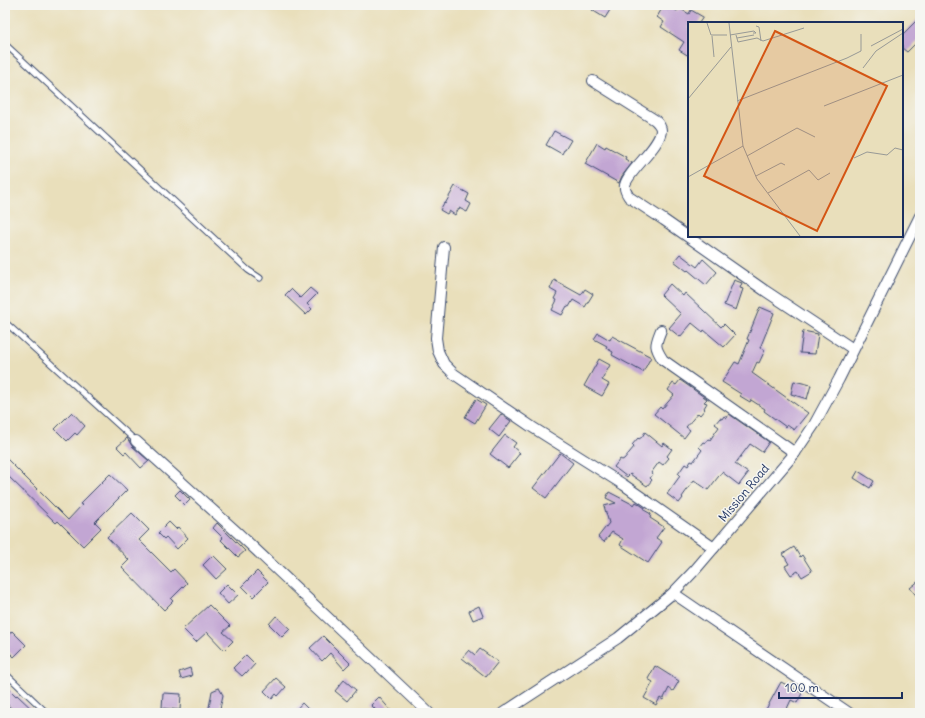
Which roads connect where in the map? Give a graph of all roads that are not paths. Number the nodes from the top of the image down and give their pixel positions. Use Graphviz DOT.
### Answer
graph roads {
  1 [pos="5,44"];
  2 [pos="593,81"];
  3 [pos="920,216"];
  4 [pos="688,237"];
  5 [pos="688,237"];
  6 [pos="444,246"];
  7 [pos="260,278"];
  8 [pos="5,322"];
  9 [pos="661,330"];
  10 [pos="853,349"];
  11 [pos="136,441"];
  12 [pos="795,453"];
  13 [pos="714,548"];
  14 [pos="673,593"];
  15 [pos="5,673"];
  16 [pos="47,713"];
  17 [pos="429,713"];
  18 [pos="503,713"];
  19 [pos="849,713"];
  1 -- 7 [label="lane"];
  2 -- 5 [label="street"];
  3 -- 10 [label="street, Mission Road"];
  4 -- 10 [label="street"];
  6 -- 13 [label="street"];
  8 -- 11 [label="lane"];
  9 -- 12 [label="street"];
  10 -- 12 [label="street, Mission Road"];
  11 -- 17 [label="street"];
  12 -- 13 [label="street, Mission Road"];
  13 -- 14 [label="street, Mission Road"];
  14 -- 18 [label="street, Mission Road"];
  14 -- 19 [label="street"];
  15 -- 16 [label="lane"];
}
